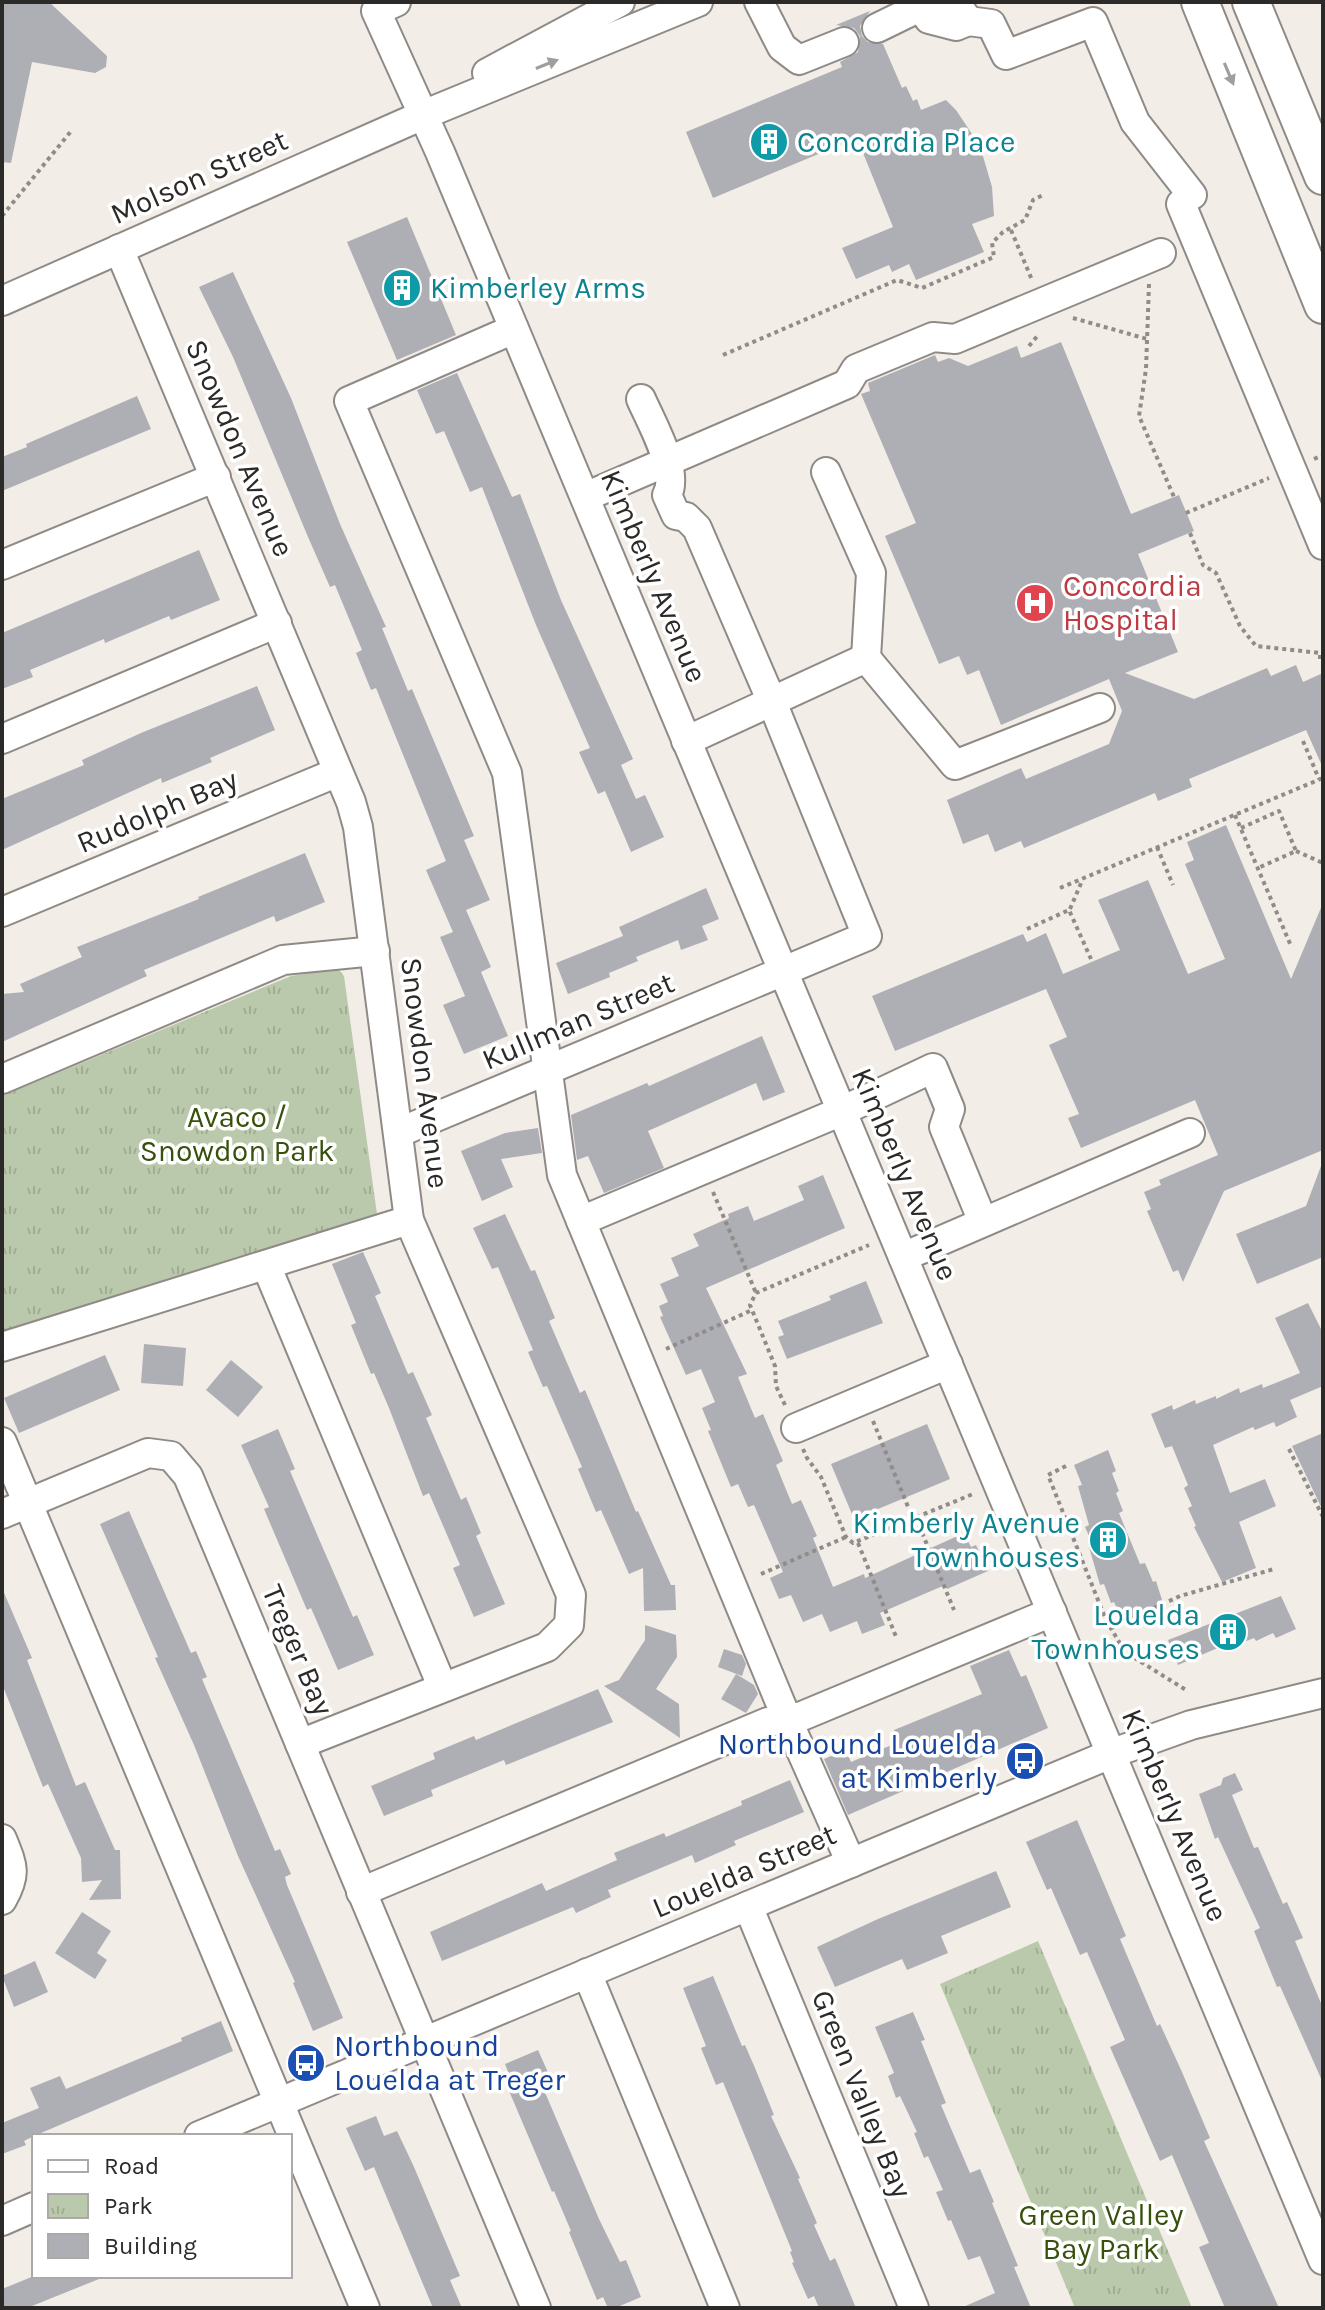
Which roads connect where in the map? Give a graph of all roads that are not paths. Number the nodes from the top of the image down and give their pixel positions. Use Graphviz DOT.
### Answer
graph roads {
  1 [pos="396,2"];
  2 [pos="620,2"];
  3 [pos="698,2"];
  4 [pos="759,2"];
  5 [pos="1200,2"];
  6 [pos="1251,2"];
  7 [pos="924,5"];
  8 [pos="877,28"];
  9 [pos="844,42"];
  10 [pos="423,115"];
  11 [pos="1319,154"];
  12 [pos="119,249"];
  13 [pos="1155,256"];
  14 [pos="2,301"];
  15 [pos="1323,305"];
  16 [pos="514,329"];
  17 [pos="641,399"];
  18 [pos="826,472"];
  19 [pos="669,474"];
  20 [pos="216,477"];
  21 [pos="585,497"];
  22 [pos="1323,545"];
  23 [pos="2,565"];
  24 [pos="277,623"];
  25 [pos="866,658"];
  26 [pos="772,702"];
  27 [pos="1100,708"];
  28 [pos="2,739"];
  29 [pos="686,741"];
  30 [pos="338,772"];
  31 [pos="2,912"];
  32 [pos="375,951"];
  33 [pos="782,971"];
  34 [pos="546,1071"];
  35 [pos="2,1079"];
  36 [pos="842,1111"];
  37 [pos="400,1132"];
  38 [pos="1190,1133"];
  39 [pos="409,1220"];
  40 [pos="581,1221"];
  41 [pos="983,1222"];
  42 [pos="903,1257"];
  43 [pos="266,1265"];
  44 [pos="2,1347"];
  45 [pos="948,1364"];
  46 [pos="796,1428"];
  47 [pos="2,1442"];
  48 [pos="15,1508"];
  49 [pos="1052,1612"];
  50 [pos="442,1686"];
  51 [pos="1323,1693"];
  52 [pos="787,1719"];
  53 [pos="300,1744"];
  54 [pos="1113,1753"];
  55 [pos="2,1839"];
  56 [pos="851,1863"];
  57 [pos="361,1892"];
  58 [pos="2,1900"];
  59 [pos="748,1906"];
  60 [pos="587,1973"];
  61 [pos="425,2042"];
  62 [pos="279,2102"];
  63 [pos="204,2134"];
  64 [pos="32,2208"];
  65 [pos="2,2221"];
  66 [pos="1323,2260"];
  67 [pos="365,2308"];
  68 [pos="536,2308"];
  69 [pos="725,2308"];
  70 [pos="914,2308"];
  1 -- 10 [label="street, Kimberly Avenue"];
  2 -- 10 [label="street, Molson Street"];
  10 -- 3 [label="street, Molson Street, one-way"];
  4 -- 9 [label="street"];
  5 -- 15 [label="main road, one-way"];
  6 -- 11 [label="main road"];
  7 -- 8 [label="street"];
  7 -- 22 [label="street"];
  10 -- 12 [label="street, Molson Street"];
  10 -- 16 [label="street, Kimberly Avenue"];
  12 -- 14 [label="street, Molson Street"];
  12 -- 20 [label="street, Snowdon Avenue"];
  13 -- 19 [label="street"];
  16 -- 21 [label="street, Kimberly Avenue"];
  16 -- 34 [label="street"];
  17 -- 19 [label="street"];
  18 -- 25 [label="street"];
  19 -- 21 [label="street"];
  19 -- 26 [label="street"];
  20 -- 23 [label="street"];
  20 -- 24 [label="street, Snowdon Avenue"];
  21 -- 29 [label="street, Kimberly Avenue"];
  24 -- 28 [label="street"];
  24 -- 30 [label="street, Snowdon Avenue"];
  25 -- 26 [label="street"];
  25 -- 27 [label="street"];
  26 -- 29 [label="street"];
  26 -- 33 [label="street, Kullman Street"];
  29 -- 33 [label="street, Kimberly Avenue"];
  30 -- 31 [label="street, Rudolph Bay"];
  30 -- 32 [label="street, Snowdon Avenue"];
  32 -- 35 [label="street"];
  32 -- 37 [label="street, Snowdon Avenue"];
  33 -- 34 [label="street, Kullman Street"];
  33 -- 36 [label="street, Kimberly Avenue"];
  34 -- 37 [label="street, Kullman Street"];
  34 -- 40 [label="street"];
  36 -- 40 [label="street"];
  36 -- 41 [label="street"];
  36 -- 42 [label="street, Kimberly Avenue"];
  37 -- 39 [label="street, Snowdon Avenue"];
  38 -- 41 [label="street"];
  39 -- 43 [label="street"];
  39 -- 50 [label="street, Snowdon Avenue"];
  40 -- 52 [label="street"];
  41 -- 42 [label="street"];
  42 -- 45 [label="street, Kimberly Avenue"];
  43 -- 44 [label="street"];
  43 -- 50 [label="street"];
  45 -- 46 [label="street"];
  45 -- 49 [label="street, Kimberly Avenue"];
  47 -- 48 [label="street"];
  48 -- 53 [label="street, Treger Bay"];
  48 -- 62 [label="street"];
  49 -- 52 [label="street"];
  49 -- 54 [label="street, Kimberly Avenue"];
  50 -- 53 [label="street, Snowdon Avenue"];
  51 -- 54 [label="street, Louelda Street"];
  52 -- 56 [label="street"];
  52 -- 57 [label="street"];
  53 -- 57 [label="street, Treger Bay"];
  54 -- 56 [label="street, Louelda Street"];
  54 -- 66 [label="street, Kimberly Avenue"];
  55 -- 58 [label="street"];
  56 -- 59 [label="street, Louelda Street"];
  57 -- 61 [label="street, Treger Bay"];
  59 -- 60 [label="street, Louelda Street"];
  59 -- 70 [label="street, Green Valley Bay"];
  60 -- 61 [label="street, Louelda Street"];
  60 -- 69 [label="street"];
  61 -- 62 [label="street, Louelda Street"];
  61 -- 68 [label="street"];
  62 -- 63 [label="street, Louelda Street"];
  62 -- 67 [label="street"];
  64 -- 65 [label="street"];
}
